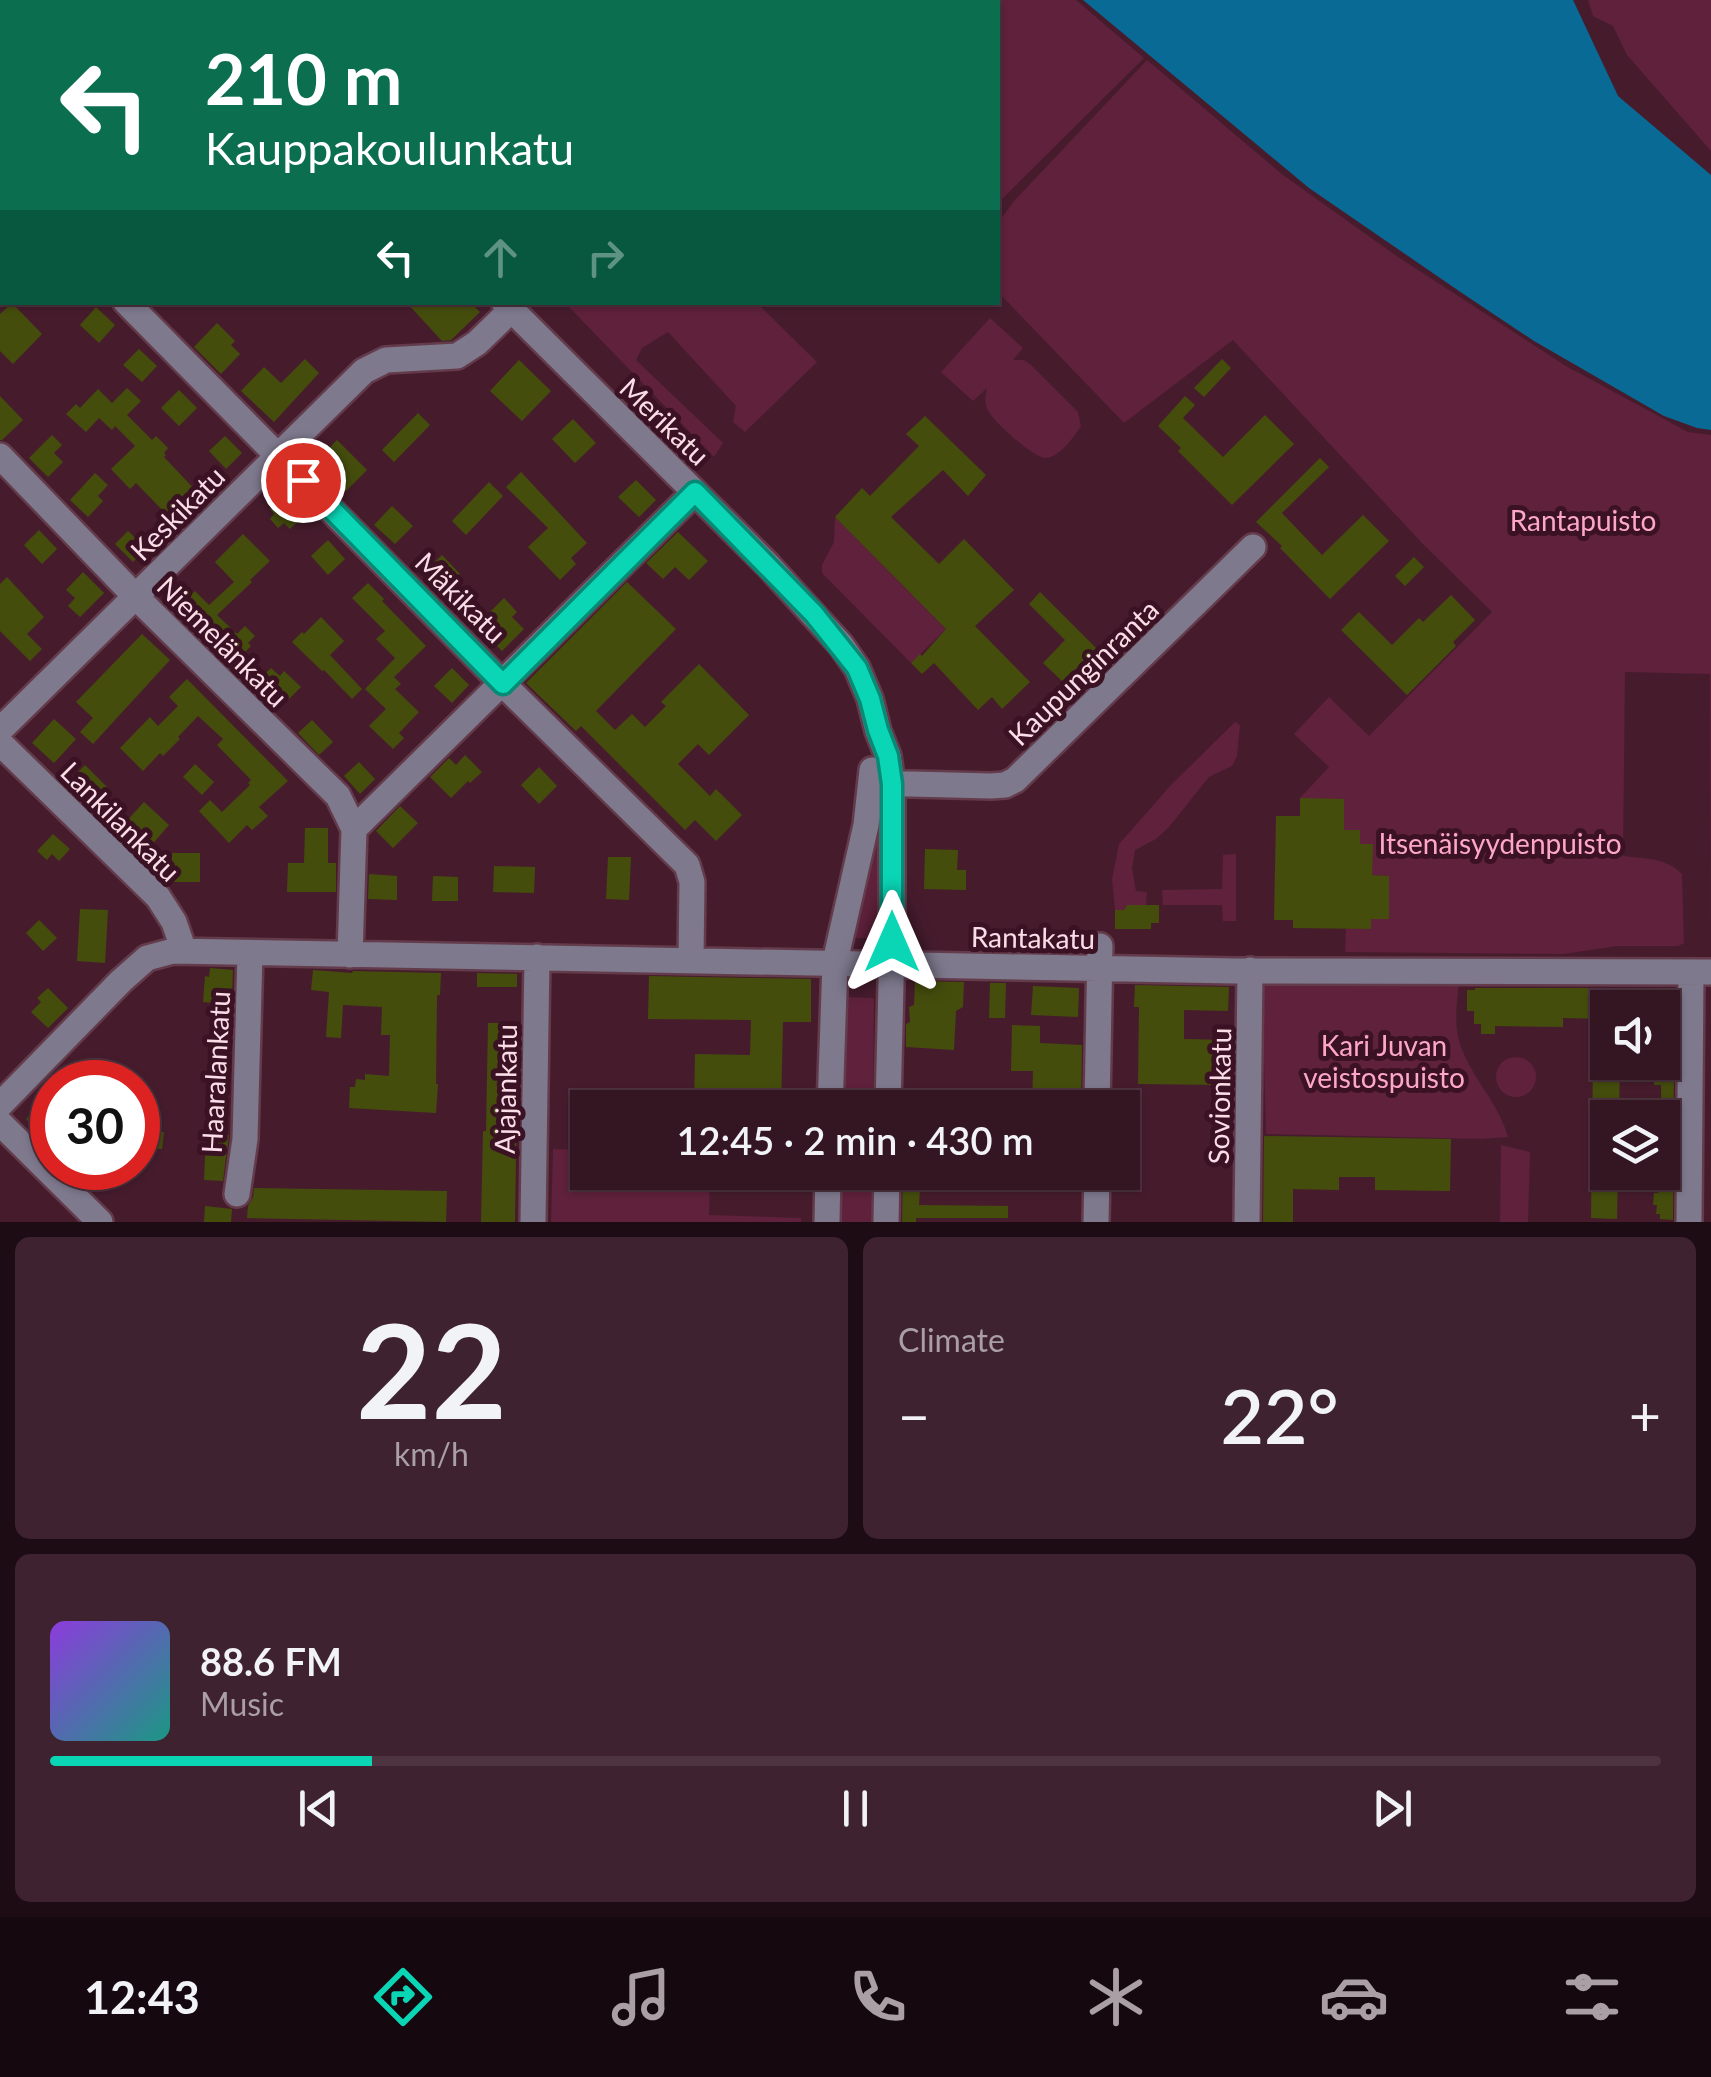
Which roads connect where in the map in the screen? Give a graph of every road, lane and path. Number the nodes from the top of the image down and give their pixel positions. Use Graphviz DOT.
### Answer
graph roads {
  1 [pos="129,305"];
  2 [pos="508,306"];
  3 [pos="278,455"];
  4 [pos="0,456"];
  5 [pos="695,492"];
  6 [pos="1253,547"];
  7 [pos="136,596"];
  8 [pos="503,684"];
  9 [pos="0,730"];
  10 [pos="0,743"];
  11 [pos="882,783"];
  12 [pos="354,829"];
  13 [pos="179,951"];
  14 [pos="250,953"];
  15 [pos="350,955"];
  16 [pos="537,957"];
  17 [pos="1100,958"];
  18 [pos="691,960"];
  19 [pos="835,962"];
  20 [pos="892,963"];
  21 [pos="1250,970"];
  22 [pos="1701,972"];
  23 [pos="831,1090"];
  24 [pos="888,1090"];
  25 [pos="1098,1090"];
  26 [pos="0,1106"];
  27 [pos="0,1123"];
  28 [pos="828,1190"];
  29 [pos="887,1190"];
  30 [pos="1096,1190"];
  31 [pos="237,1194"];
  32 [pos="100,1222"];
  33 [pos="533,1222"];
  34 [pos="828,1222"];
  35 [pos="886,1222"];
  36 [pos="1096,1222"];
  37 [pos="1247,1222"];
  38 [pos="1689,1222"];
  1 -- 3 [label="street, Mäkikatu"];
  2 -- 3 [label="street, Keskikatu"];
  2 -- 5 [label="street, Merikatu"];
  3 -- 7 [label="street, Keskikatu"];
  3 -- 8 [label="street, Mäkikatu"];
  4 -- 7 [label="street, Niemelänkatu"];
  5 -- 8 [label="street"];
  5 -- 11 [label="street, Merikatu"];
  6 -- 11 [label="street, Kaupunginranta"];
  7 -- 9 [label="street, Keskikatu"];
  7 -- 12 [label="street, Niemelänkatu"];
  8 -- 12 [label="street"];
  8 -- 18 [label="street, Mäkikatu"];
  10 -- 13 [label="street, Lankilankatu"];
  11 -- 19 [label="street, Merikatu"];
  11 -- 20 [label="street, Merikatu"];
  12 -- 15 [label="street"];
  13 -- 14 [label="street, Rantakatu"];
  13 -- 26 [label="street"];
  14 -- 15 [label="street, Rantakatu"];
  14 -- 31 [label="street, Haaralankatu"];
  15 -- 16 [label="street, Rantakatu"];
  16 -- 18 [label="street, Rantakatu"];
  16 -- 33 [label="street, Ajajankatu"];
  17 -- 20 [label="street, Rantakatu"];
  17 -- 21 [label="street, Rantakatu"];
  17 -- 25 [label="street"];
  18 -- 19 [label="street, Rantakatu"];
  19 -- 20 [label="street, Rantakatu"];
  19 -- 23 [label="street, Merikatu"];
  20 -- 24 [label="street, Merikatu"];
  21 -- 22 [label="street, Rantakatu"];
  21 -- 37 [label="street, Sovionkatu"];
  22 -- 38 [label="street"];
  27 -- 32 [label="street"];
  28 -- 34 [label="street"];
  29 -- 35 [label="street"];
  30 -- 36 [label="street"];
}
